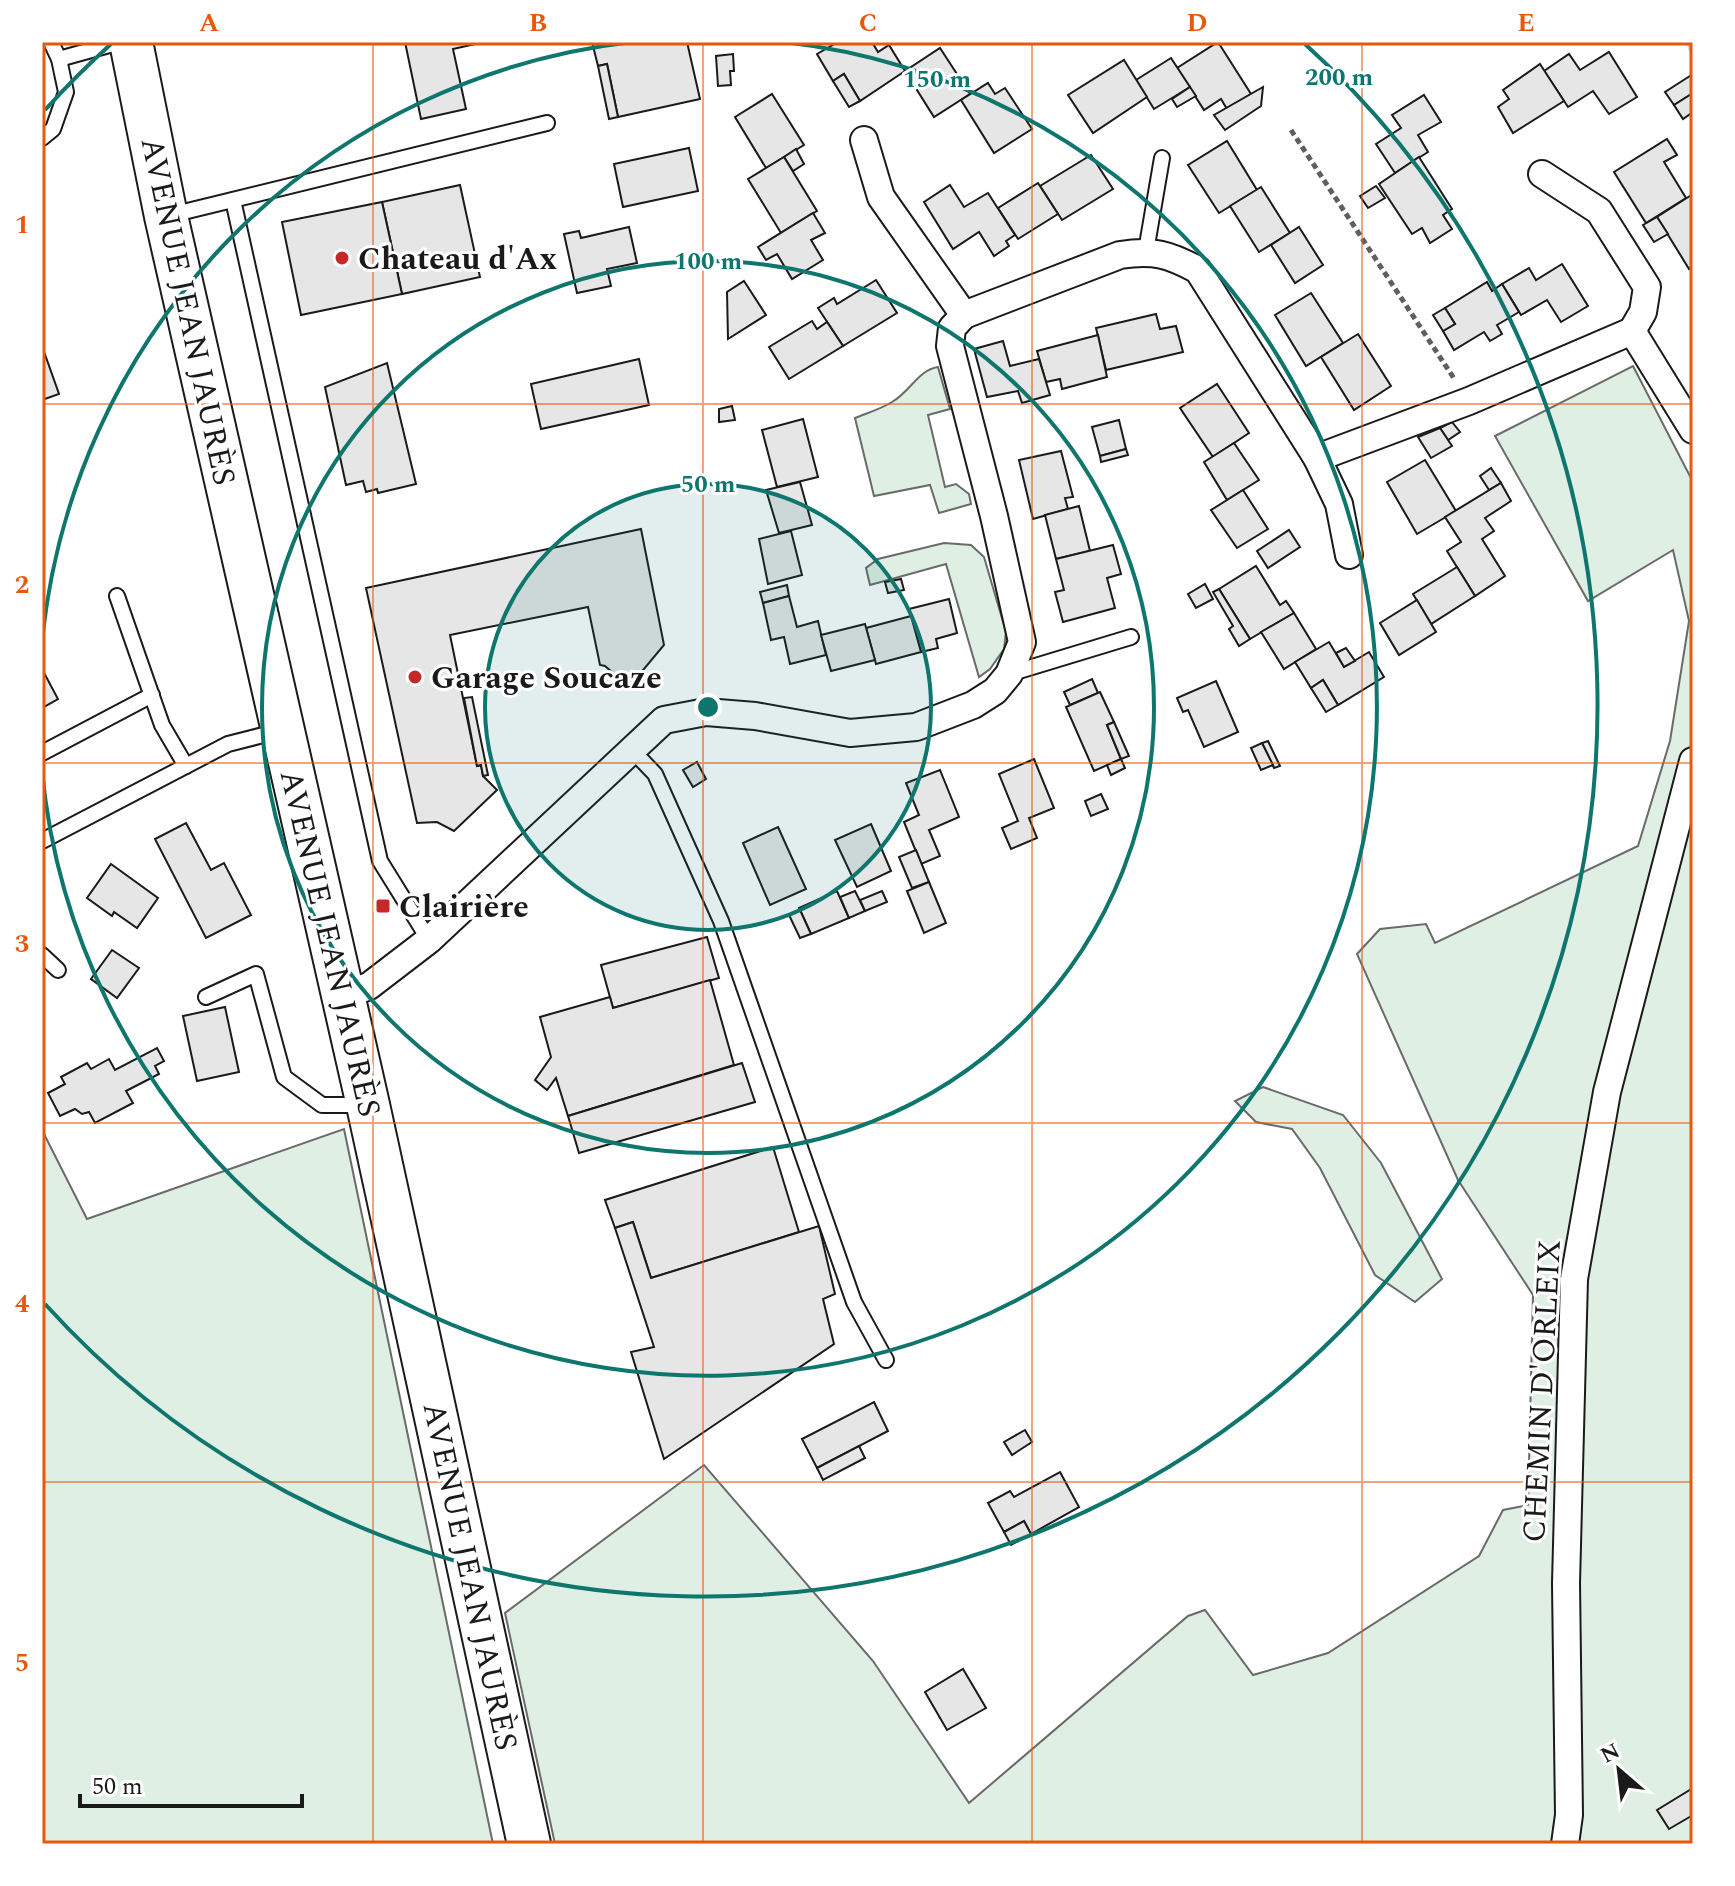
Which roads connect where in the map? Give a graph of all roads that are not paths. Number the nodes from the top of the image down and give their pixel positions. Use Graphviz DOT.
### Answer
graph roads {
  1 [pos="51,42"];
  2 [pos="120,42"];
  3 [pos="131,42"];
  4 [pos="59,59"];
  5 [pos="547,123"];
  6 [pos="42,138"];
  7 [pos="864,140"];
  8 [pos="1162,158"];
  9 [pos="1542,174"];
  10 [pos="233,200"];
  11 [pos="166,216"];
  12 [pos="1146,251"];
  13 [pos="964,315"];
  14 [pos="1632,331"];
  15 [pos="1693,430"];
  16 [pos="1317,458"];
  17 [pos="1349,555"];
  18 [pos="117,596"];
  19 [pos="1131,637"];
  20 [pos="1009,674"];
  21 [pos="152,695"];
  22 [pos="283,730"];
  23 [pos="632,750"];
  24 [pos="42,753"];
  25 [pos="1693,761"];
  26 [pos="186,766"];
  27 [pos="42,841"];
  28 [pos="429,940"];
  29 [pos="42,955"];
  30 [pos="58,970"];
  31 [pos="343,996"];
  32 [pos="206,997"];
  33 [pos="368,1105"];
  34 [pos="886,1360"];
  35 [pos="529,1844"];
  36 [pos="1565,1844"];
  1 -- 4 [label="lane"];
  2 -- 4 [label="lane"];
  3 -- 11 [label="main road, AVENUE JEAN JAURÈS"];
  4 -- 6 [label="lane"];
  5 -- 10 [label="lane"];
  7 -- 13 [label="street"];
  8 -- 12 [label="lane"];
  9 -- 14 [label="street"];
  10 -- 11 [label="lane"];
  10 -- 28 [label="lane"];
  11 -- 22 [label="main road, AVENUE JEAN JAURÈS"];
  12 -- 13 [label="street"];
  12 -- 16 [label="street"];
  13 -- 20 [label="street"];
  14 -- 15 [label="street"];
  14 -- 16 [label="street"];
  16 -- 17 [label="street"];
  18 -- 21 [label="lane"];
  19 -- 20 [label="lane"];
  20 -- 23 [label="street"];
  21 -- 24 [label="lane"];
  21 -- 26 [label="lane"];
  22 -- 26 [label="lane"];
  22 -- 31 [label="main road, AVENUE JEAN JAURÈS"];
  23 -- 28 [label="street"];
  23 -- 34 [label="lane"];
  25 -- 36 [label="street, CHEMIN D'ORLEIX"];
  26 -- 27 [label="lane"];
  28 -- 31 [label="street"];
  29 -- 30 [label="lane"];
  31 -- 33 [label="main road, AVENUE JEAN JAURÈS"];
  32 -- 33 [label="lane"];
  33 -- 35 [label="main road, AVENUE JEAN JAURÈS"];
}
